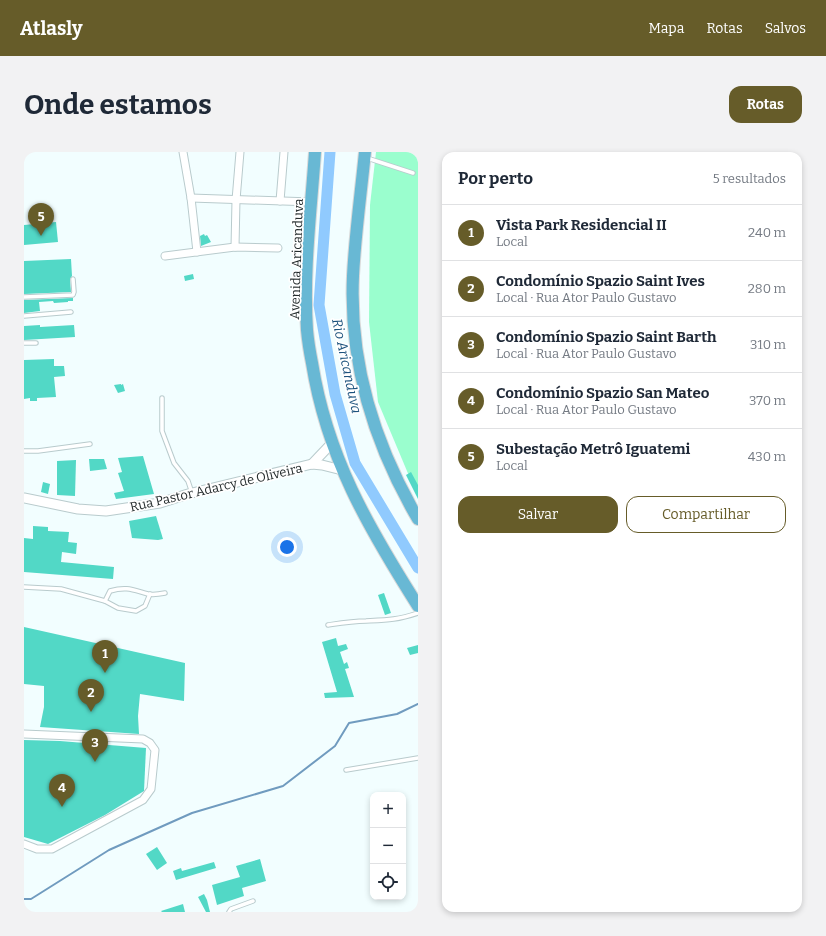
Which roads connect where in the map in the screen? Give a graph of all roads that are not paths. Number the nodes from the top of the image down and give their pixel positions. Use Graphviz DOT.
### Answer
graph roads {
  1 [pos="183,152"];
  2 [pos="240,152"];
  3 [pos="284,152"];
  4 [pos="315,152"];
  5 [pos="364,154"];
  6 [pos="413,173"];
  7 [pos="191,198"];
  8 [pos="236,200"];
  9 [pos="280,201"];
  10 [pos="312,202"];
  11 [pos="235,247"];
  12 [pos="278,248"];
  13 [pos="197,252"];
  14 [pos="165,256"];
  15 [pos="73,279"];
  16 [pos="24,297"];
  17 [pos="71,312"];
  18 [pos="24,316"];
  19 [pos="36,343"];
  20 [pos="24,344"];
  21 [pos="162,398"];
  22 [pos="332,443"];
  23 [pos="90,444"];
  24 [pos="24,451"];
  25 [pos="312,464"];
  26 [pos="342,470"];
  27 [pos="192,493"];
  28 [pos="24,498"];
  29 [pos="418,519"];
  30 [pos="24,587"];
  31 [pos="165,593"];
  32 [pos="150,594"];
  33 [pos="105,601"];
  34 [pos="418,606"];
  35 [pos="418,612"];
  36 [pos="328,625"];
  37 [pos="24,734"];
  38 [pos="418,758"];
  39 [pos="346,770"];
  40 [pos="24,844"];
  41 [pos="253,901"];
  42 [pos="228,912"];
  1 -- 7 [label="street"];
  2 -- 8 [label="street"];
  3 -- 9 [label="street"];
  4 -- 10 [label="highway, Avenida Aricanduva"];
  5 -- 6 [label="lane"];
  5 -- 29 [label="highway"];
  7 -- 8 [label="street"];
  7 -- 13 [label="street"];
  8 -- 9 [label="street"];
  8 -- 11 [label="street"];
  9 -- 10 [label="street"];
  10 -- 22 [label="highway, Avenida Aricanduva"];
  11 -- 12 [label="street"];
  11 -- 13 [label="street"];
  13 -- 14 [label="street"];
  15 -- 16 [label="lane"];
  17 -- 18 [label="lane"];
  19 -- 20 [label="lane"];
  21 -- 27 [label="lane"];
  22 -- 25 [label="street, Rua Pastor Adarcy de Oliveira"];
  22 -- 26 [label="highway, Avenida Aricanduva"];
  23 -- 24 [label="lane"];
  25 -- 26 [label="street, Rua Pastor Adarcy de Oliveira"];
  25 -- 27 [label="street, Rua Pastor Adarcy de Oliveira"];
  26 -- 34 [label="highway, Avenida Aricanduva"];
  27 -- 28 [label="street, Rua Pastor Adarcy de Oliveira"];
  30 -- 33 [label="lane"];
  31 -- 32 [label="lane"];
  32 -- 33 [label="lane"];
  32 -- 33 [label="lane"];
  35 -- 36 [label="lane"];
  37 -- 40 [label="street"];
  38 -- 39 [label="lane"];
  41 -- 42 [label="lane"];
}
